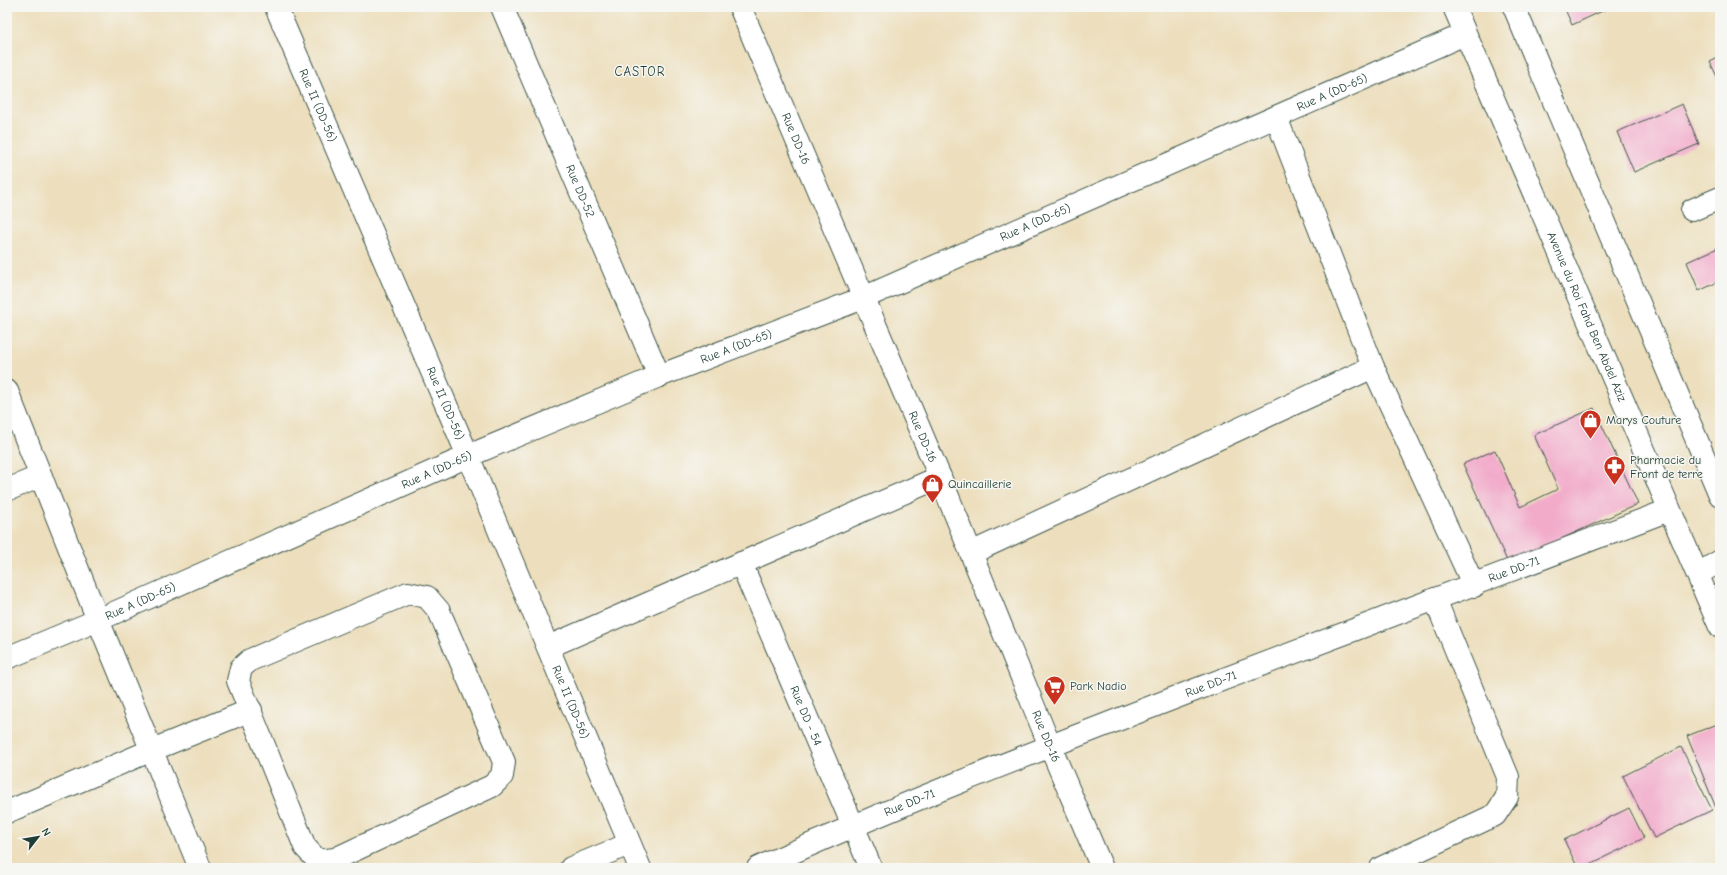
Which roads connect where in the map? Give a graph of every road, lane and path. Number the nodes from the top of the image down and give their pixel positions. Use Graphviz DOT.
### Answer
graph roads {
  1 [pos="276,7"];
  2 [pos="502,7"];
  3 [pos="740,7"];
  4 [pos="1454,7"];
  5 [pos="1514,7"];
  6 [pos="1465,34"];
  7 [pos="1276,118"];
  8 [pos="1720,198"];
  9 [pos="1692,210"];
  10 [pos="863,298"];
  11 [pos="1373,368"];
  12 [pos="659,376"];
  13 [pos="7,391"];
  14 [pos="468,456"];
  15 [pos="42,476"];
  16 [pos="940,477"];
  17 [pos="7,490"];
  18 [pos="1720,495"];
  19 [pos="1669,510"];
  20 [pos="971,553"];
  21 [pos="1720,562"];
  22 [pos="741,563"];
  23 [pos="1698,574"];
  24 [pos="1474,586"];
  25 [pos="1434,599"];
  26 [pos="98,620"];
  27 [pos="1720,627"];
  28 [pos="548,647"];
  29 [pos="7,658"];
  30 [pos="251,710"];
  31 [pos="1050,746"];
  32 [pos="152,750"];
  33 [pos="7,812"];
  34 [pos="853,825"];
  35 [pos="629,844"];
  36 [pos="200,868"];
  37 [pos="571,868"];
  38 [pos="640,868"];
  39 [pos="758,868"];
  40 [pos="871,868"];
  41 [pos="1102,868"];
  42 [pos="1381,868"];
  1 -- 14 [label="street, Rue II (DD-56)"];
  2 -- 12 [label="street, Rue DD-52"];
  3 -- 10 [label="street, Rue DD-16"];
  4 -- 6 [label="street, Avenue du Roi Fahd Ben Abdel Aziz"];
  5 -- 18 [label="street"];
  6 -- 7 [label="street, Rue A (DD-65)"];
  6 -- 19 [label="street, Avenue du Roi Fahd Ben Abdel Aziz"];
  7 -- 10 [label="street, Rue A (DD-65)"];
  7 -- 11 [label="street"];
  8 -- 9 [label="street"];
  10 -- 12 [label="street, Rue A (DD-65)"];
  10 -- 16 [label="street, Rue DD-16"];
  11 -- 20 [label="street"];
  11 -- 24 [label="street"];
  12 -- 14 [label="street, Rue A (DD-65)"];
  13 -- 15 [label="street"];
  14 -- 26 [label="street, Rue A (DD-65)"];
  14 -- 28 [label="street, Rue II (DD-56)"];
  15 -- 17 [label="street"];
  15 -- 26 [label="street"];
  16 -- 20 [label="street, Rue DD-16"];
  16 -- 22 [label="street"];
  19 -- 23 [label="street, Avenue du Roi Fahd Ben Abdel Aziz"];
  19 -- 24 [label="street, Rue DD-71"];
  20 -- 31 [label="street, Rue DD-16"];
  21 -- 23 [label="street"];
  22 -- 28 [label="street"];
  22 -- 34 [label="street, Rue DD - 54"];
  23 -- 27 [label="street, Avenue du Roi Fahd Ben Abdel Aziz"];
  24 -- 25 [label="street, Rue DD-71"];
  25 -- 31 [label="street, Rue DD-71"];
  25 -- 42 [label="street"];
  26 -- 29 [label="street, Rue A (DD-65)"];
  26 -- 32 [label="street"];
  28 -- 35 [label="street, Rue II (DD-56)"];
  30 -- 30 [label="street"];
  30 -- 32 [label="street"];
  31 -- 34 [label="street, Rue DD-71"];
  31 -- 41 [label="street, Rue DD-16"];
  32 -- 33 [label="street"];
  32 -- 36 [label="street"];
  34 -- 39 [label="street, Rue DD-71"];
  34 -- 40 [label="street, Rue DD - 54"];
  35 -- 37 [label="street"];
  35 -- 38 [label="street, Rue II (DD-56)"];
}
